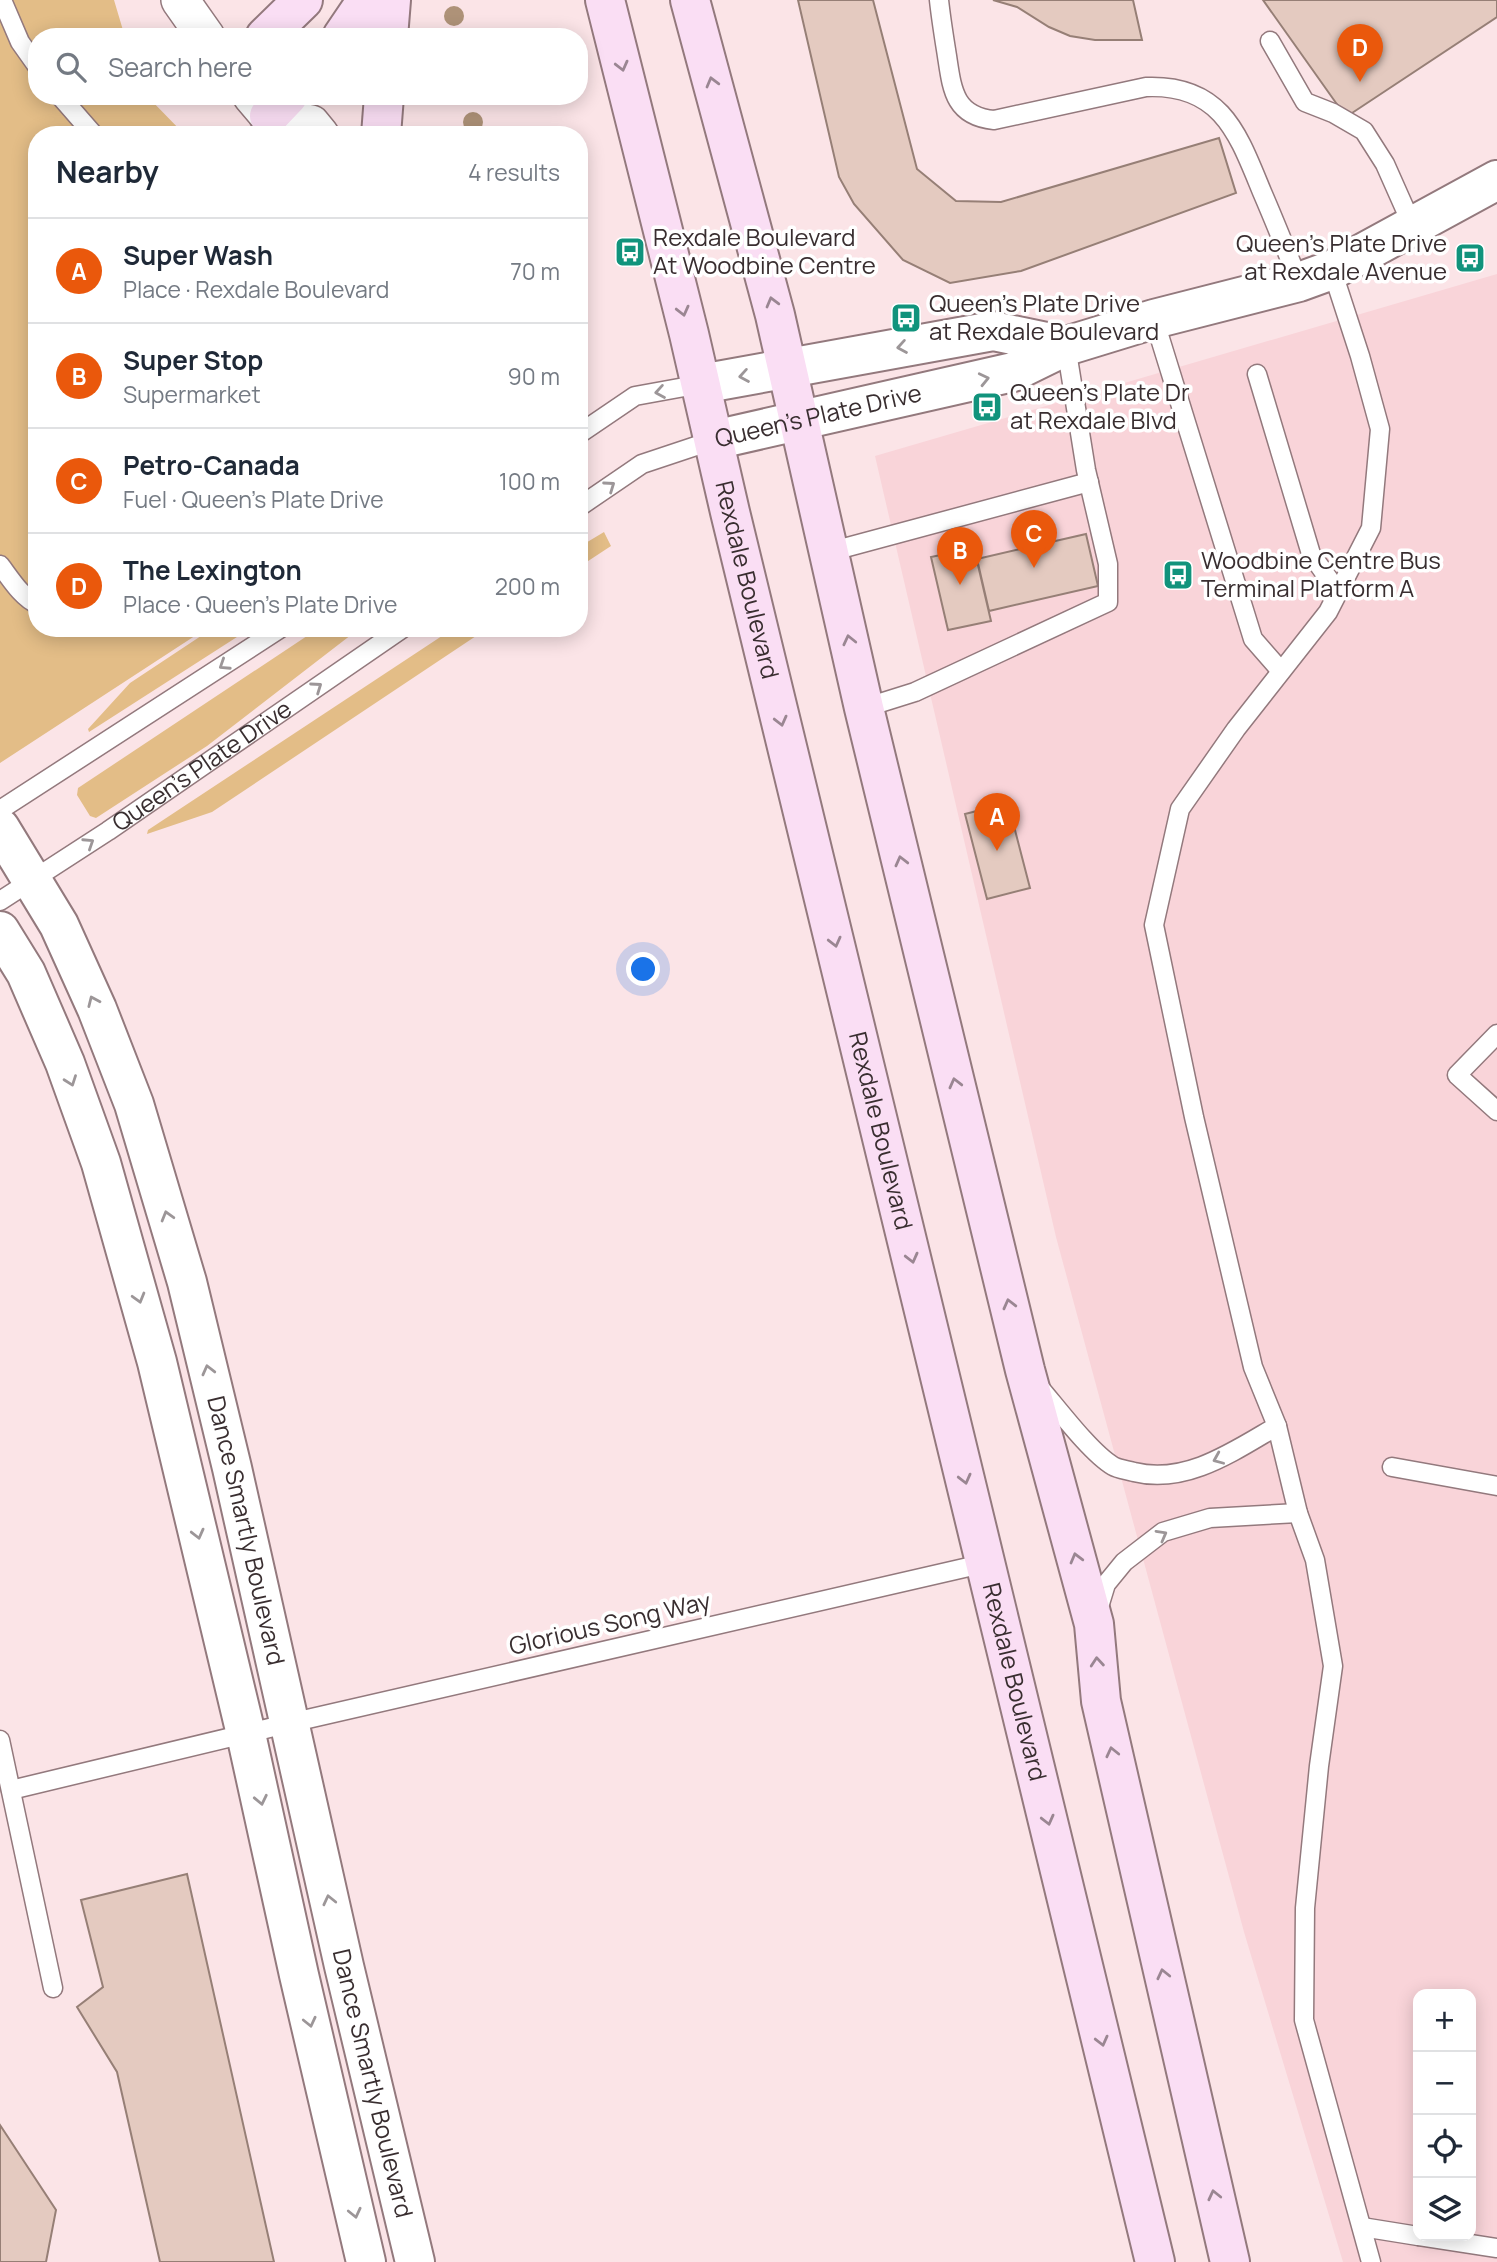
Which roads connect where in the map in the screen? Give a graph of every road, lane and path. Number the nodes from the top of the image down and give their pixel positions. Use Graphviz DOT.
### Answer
graph roads {
  1 [pos="2,0"];
  2 [pos="180,0"];
  3 [pos="303,0"];
  4 [pos="367,0"];
  5 [pos="391,0"];
  6 [pos="605,0"];
  7 [pos="690,0"];
  8 [pos="939,0"];
  9 [pos="200,28"];
  10 [pos="274,28"];
  11 [pos="348,28"];
  12 [pos="389,28"];
  13 [pos="1270,41"];
  14 [pos="28,53"];
  15 [pos="68,105"];
  16 [pos="384,105"];
  17 [pos="269,111"];
  18 [pos="86,126"];
  19 [pos="313,126"];
  20 [pos="382,126"];
  21 [pos="1497,180"];
  22 [pos="1413,226"];
  23 [pos="1316,276"];
  24 [pos="1154,319"];
  25 [pos="1066,346"];
  26 [pos="787,369"];
  27 [pos="1257,374"];
  28 [pos="701,384"];
  29 [pos="799,421"];
  30 [pos="588,428"];
  31 [pos="714,440"];
  32 [pos="1089,482"];
  33 [pos="588,501"];
  34 [pos="829,552"];
  35 [pos="0,565"];
  36 [pos="1338,592"];
  37 [pos="28,598"];
  38 [pos="267,637"];
  39 [pos="390,637"];
  40 [pos="1281,671"];
  41 [pos="864,708"];
  42 [pos="0,810"];
  43 [pos="0,828"];
  44 [pos="32,880"];
  45 [pos="0,901"];
  46 [pos="0,931"];
  47 [pos="1497,1034"];
  48 [pos="1497,1111"];
  49 [pos="1025,1370"];
  50 [pos="1277,1426"];
  51 [pos="1392,1467"];
  52 [pos="1497,1486"];
  53 [pos="1298,1513"];
  54 [pos="986,1563"];
  55 [pos="1094,1624"];
  56 [pos="290,1723"];
  57 [pos="246,1734"];
  58 [pos="0,1740"];
  59 [pos="12,1790"];
  60 [pos="53,1989"];
  61 [pos="1362,2227"];
  62 [pos="1413,2235"];
  63 [pos="1451,2241"];
  64 [pos="1497,2248"];
  65 [pos="366,2262"];
  66 [pos="415,2262"];
  67 [pos="1155,2262"];
  68 [pos="1230,2262"];
  69 [pos="1371,2262"];
  1 -- 14 [label="lane"];
  2 -- 9 [label="street"];
  3 -- 10 [label="main road"];
  4 -- 11 [label="main road"];
  5 -- 12 [label="main road"];
  6 -- 28 [label="main road, Rexdale Boulevard, one-way"];
  26 -- 7 [label="main road, one-way"];
  8 -- 23 [label="lane"];
  13 -- 22 [label="lane"];
  15 -- 18 [label="lane"];
  16 -- 20 [label="main road"];
  17 -- 19 [label="street"];
  21 -- 22 [label="street, Queen's Plate Drive"];
  22 -- 23 [label="street, Queen's Plate Drive"];
  23 -- 24 [label="street, Queen's Plate Drive"];
  23 -- 36 [label="lane"];
  24 -- 25 [label="street, Queen's Plate Drive"];
  24 -- 40 [label="lane"];
  25 -- 26 [label="street, Queen's Plate Drive, one-way"];
  29 -- 25 [label="street, Queen's Plate Drive, one-way"];
  25 -- 32 [label="lane"];
  26 -- 28 [label="street, Queen's Plate Drive, one-way"];
  26 -- 29 [label="main road"];
  27 -- 36 [label="lane"];
  28 -- 30 [label="lane, Queen's Plate Drive, one-way"];
  28 -- 31 [label="main road, Rexdale Boulevard"];
  29 -- 31 [label="street, Queen's Plate Drive"];
  29 -- 34 [label="main road"];
  33 -- 31 [label="lane, Queen's Plate Drive, one-way"];
  31 -- 54 [label="main road, Rexdale Boulevard, one-way"];
  32 -- 34 [label="lane"];
  32 -- 41 [label="lane"];
  41 -- 34 [label="main road, one-way"];
  35 -- 37 [label="lane"];
  36 -- 40 [label="lane"];
  38 -- 42 [label="lane, one-way"];
  44 -- 39 [label="lane, Queen's Plate Drive, one-way"];
  40 -- 50 [label="lane"];
  49 -- 41 [label="main road, one-way"];
  43 -- 44 [label="street, Dance Smartly Boulevard"];
  44 -- 45 [label="lane, Queen's Plate Drive"];
  56 -- 44 [label="street, Dance Smartly Boulevard, one-way"];
  46 -- 57 [label="street, Dance Smartly Boulevard, one-way"];
  47 -- 48 [label="lane"];
  50 -- 49 [label="lane, one-way"];
  55 -- 49 [label="main road, one-way"];
  50 -- 53 [label="lane"];
  51 -- 52 [label="lane"];
  55 -- 53 [label="lane, one-way"];
  53 -- 61 [label="lane"];
  54 -- 56 [label="lane, Glorious Song Way"];
  54 -- 67 [label="main road, Rexdale Boulevard, one-way"];
  68 -- 55 [label="main road, one-way"];
  56 -- 57 [label="lane, Glorious Song Way"];
  66 -- 56 [label="street, Dance Smartly Boulevard, one-way"];
  57 -- 59 [label="lane, Glorious Song Way"];
  57 -- 65 [label="street, Dance Smartly Boulevard, one-way"];
  58 -- 59 [label="lane"];
  59 -- 60 [label="lane"];
  61 -- 62 [label="lane"];
  61 -- 69 [label="lane"];
  63 -- 64 [label="lane"];
}
